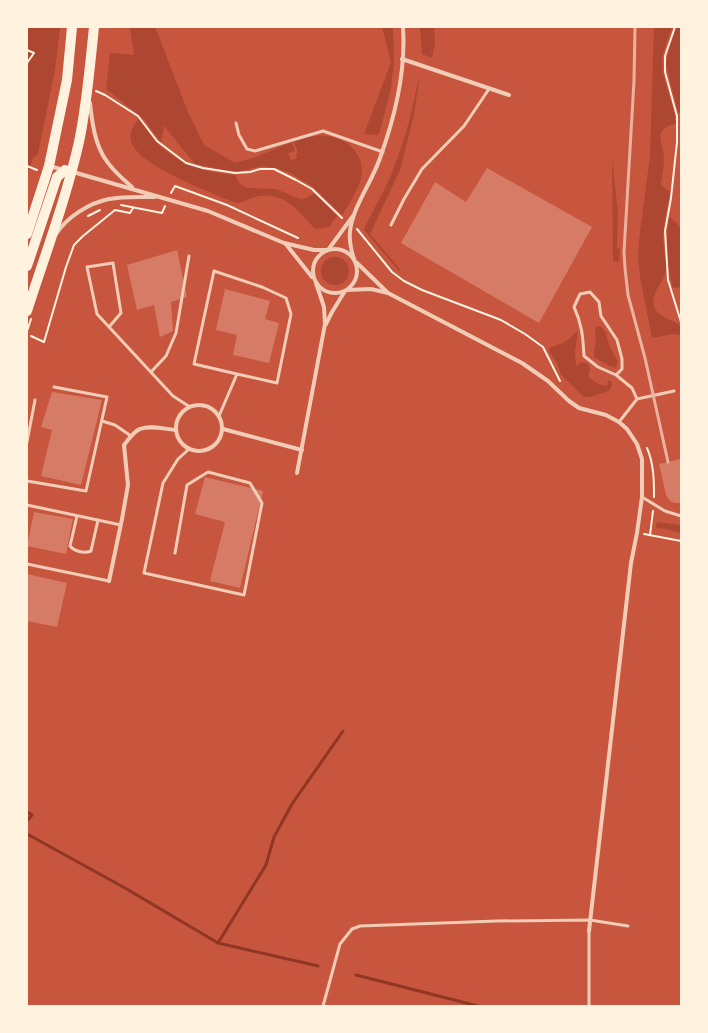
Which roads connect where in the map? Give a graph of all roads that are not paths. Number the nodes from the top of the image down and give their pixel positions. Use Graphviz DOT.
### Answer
graph roads {
  1 [pos="72,27"];
  2 [pos="94,27"];
  3 [pos="403,27"];
  4 [pos="402,59"];
  5 [pos="88,87"];
  6 [pos="489,89"];
  7 [pos="509,95"];
  8 [pos="236,123"];
  9 [pos="382,152"];
  10 [pos="49,166"];
  11 [pos="68,171"];
  12 [pos="133,188"];
  13 [pos="159,197"];
  14 [pos="354,214"];
  15 [pos="392,225"];
  16 [pos="27,234"];
  17 [pos="284,243"];
  18 [pos="47,249"];
  19 [pos="327,250"];
  20 [pos="189,256"];
  21 [pos="354,260"];
  22 [pos="27,266"];
  23 [pos="316,282"];
  24 [pos="346,290"];
  25 [pos="388,293"];
  26 [pos="29,315"];
  27 [pos="326,324"];
  28 [pos="109,327"];
  29 [pos="151,372"];
  30 [pos="237,374"];
  31 [pos="616,376"];
  32 [pos="54,387"];
  33 [pos="674,391"];
  34 [pos="637,399"];
  35 [pos="35,400"];
  36 [pos="190,406"];
  37 [pos="219,416"];
  38 [pos="102,421"];
  39 [pos="619,422"];
  40 [pos="223,429"];
  41 [pos="176,430"];
  42 [pos="131,436"];
  43 [pos="27,442"];
  44 [pos="189,449"];
  45 [pos="302,450"];
  46 [pos="298,473"];
  47 [pos="27,481"];
  48 [pos="642,497"];
  49 [pos="27,505"];
  50 [pos="77,516"];
  51 [pos="681,516"];
  52 [pos="98,520"];
  53 [pos="121,525"];
  54 [pos="174,553"];
  55 [pos="27,564"];
  56 [pos="109,581"];
  57 [pos="590,920"];
  58 [pos="628,926"];
  59 [pos="589,931"];
  60 [pos="323,1006"];
  61 [pos="589,1006"];
  1 -- 10 [label="highway"];
  2 -- 5 [label="highway"];
  3 -- 4 [label="street"];
  4 -- 6 [label="street"];
  4 -- 9 [label="street"];
  5 -- 11 [label="highway"];
  5 -- 12 [label="street"];
  6 -- 7 [label="street"];
  6 -- 15 [label="lane"];
  8 -- 9 [label="lane"];
  9 -- 14 [label="street"];
  10 -- 11 [label="street"];
  10 -- 16 [label="highway"];
  11 -- 12 [label="street"];
  11 -- 18 [label="highway"];
  11 -- 22 [label="highway"];
  12 -- 13 [label="street"];
  13 -- 17 [label="street"];
  13 -- 18 [label="street"];
  14 -- 19 [label="street"];
  14 -- 21 [label="street"];
  17 -- 19 [label="street"];
  17 -- 23 [label="street"];
  18 -- 26 [label="highway"];
  19 -- 21 [label="street"];
  19 -- 23 [label="street"];
  20 -- 29 [label="lane"];
  21 -- 24 [label="street"];
  21 -- 25 [label="street"];
  23 -- 24 [label="street"];
  23 -- 27 [label="street"];
  24 -- 25 [label="street"];
  24 -- 27 [label="street"];
  25 -- 39 [label="street"];
  27 -- 45 [label="street"];
  28 -- 28 [label="lane"];
  28 -- 29 [label="lane"];
  29 -- 36 [label="lane"];
  30 -- 30 [label="lane"];
  30 -- 37 [label="lane"];
  31 -- 31 [label="lane"];
  31 -- 34 [label="lane"];
  32 -- 38 [label="lane"];
  33 -- 34 [label="lane"];
  34 -- 39 [label="lane"];
  35 -- 43 [label="lane"];
  36 -- 37 [label="street"];
  36 -- 41 [label="street"];
  37 -- 40 [label="street"];
  38 -- 42 [label="lane"];
  38 -- 47 [label="lane"];
  39 -- 48 [label="street"];
  40 -- 44 [label="street"];
  40 -- 45 [label="street"];
  41 -- 42 [label="street"];
  41 -- 44 [label="street"];
  42 -- 53 [label="street"];
  44 -- 54 [label="lane"];
  45 -- 46 [label="street"];
  48 -- 51 [label="lane"];
  48 -- 57 [label="street"];
  49 -- 50 [label="lane"];
  50 -- 52 [label="lane"];
  50 -- 52 [label="lane"];
  52 -- 53 [label="lane"];
  53 -- 56 [label="street"];
  55 -- 56 [label="lane"];
  57 -- 58 [label="lane"];
  57 -- 59 [label="street"];
  57 -- 60 [label="lane"];
  59 -- 61 [label="lane"];
}
